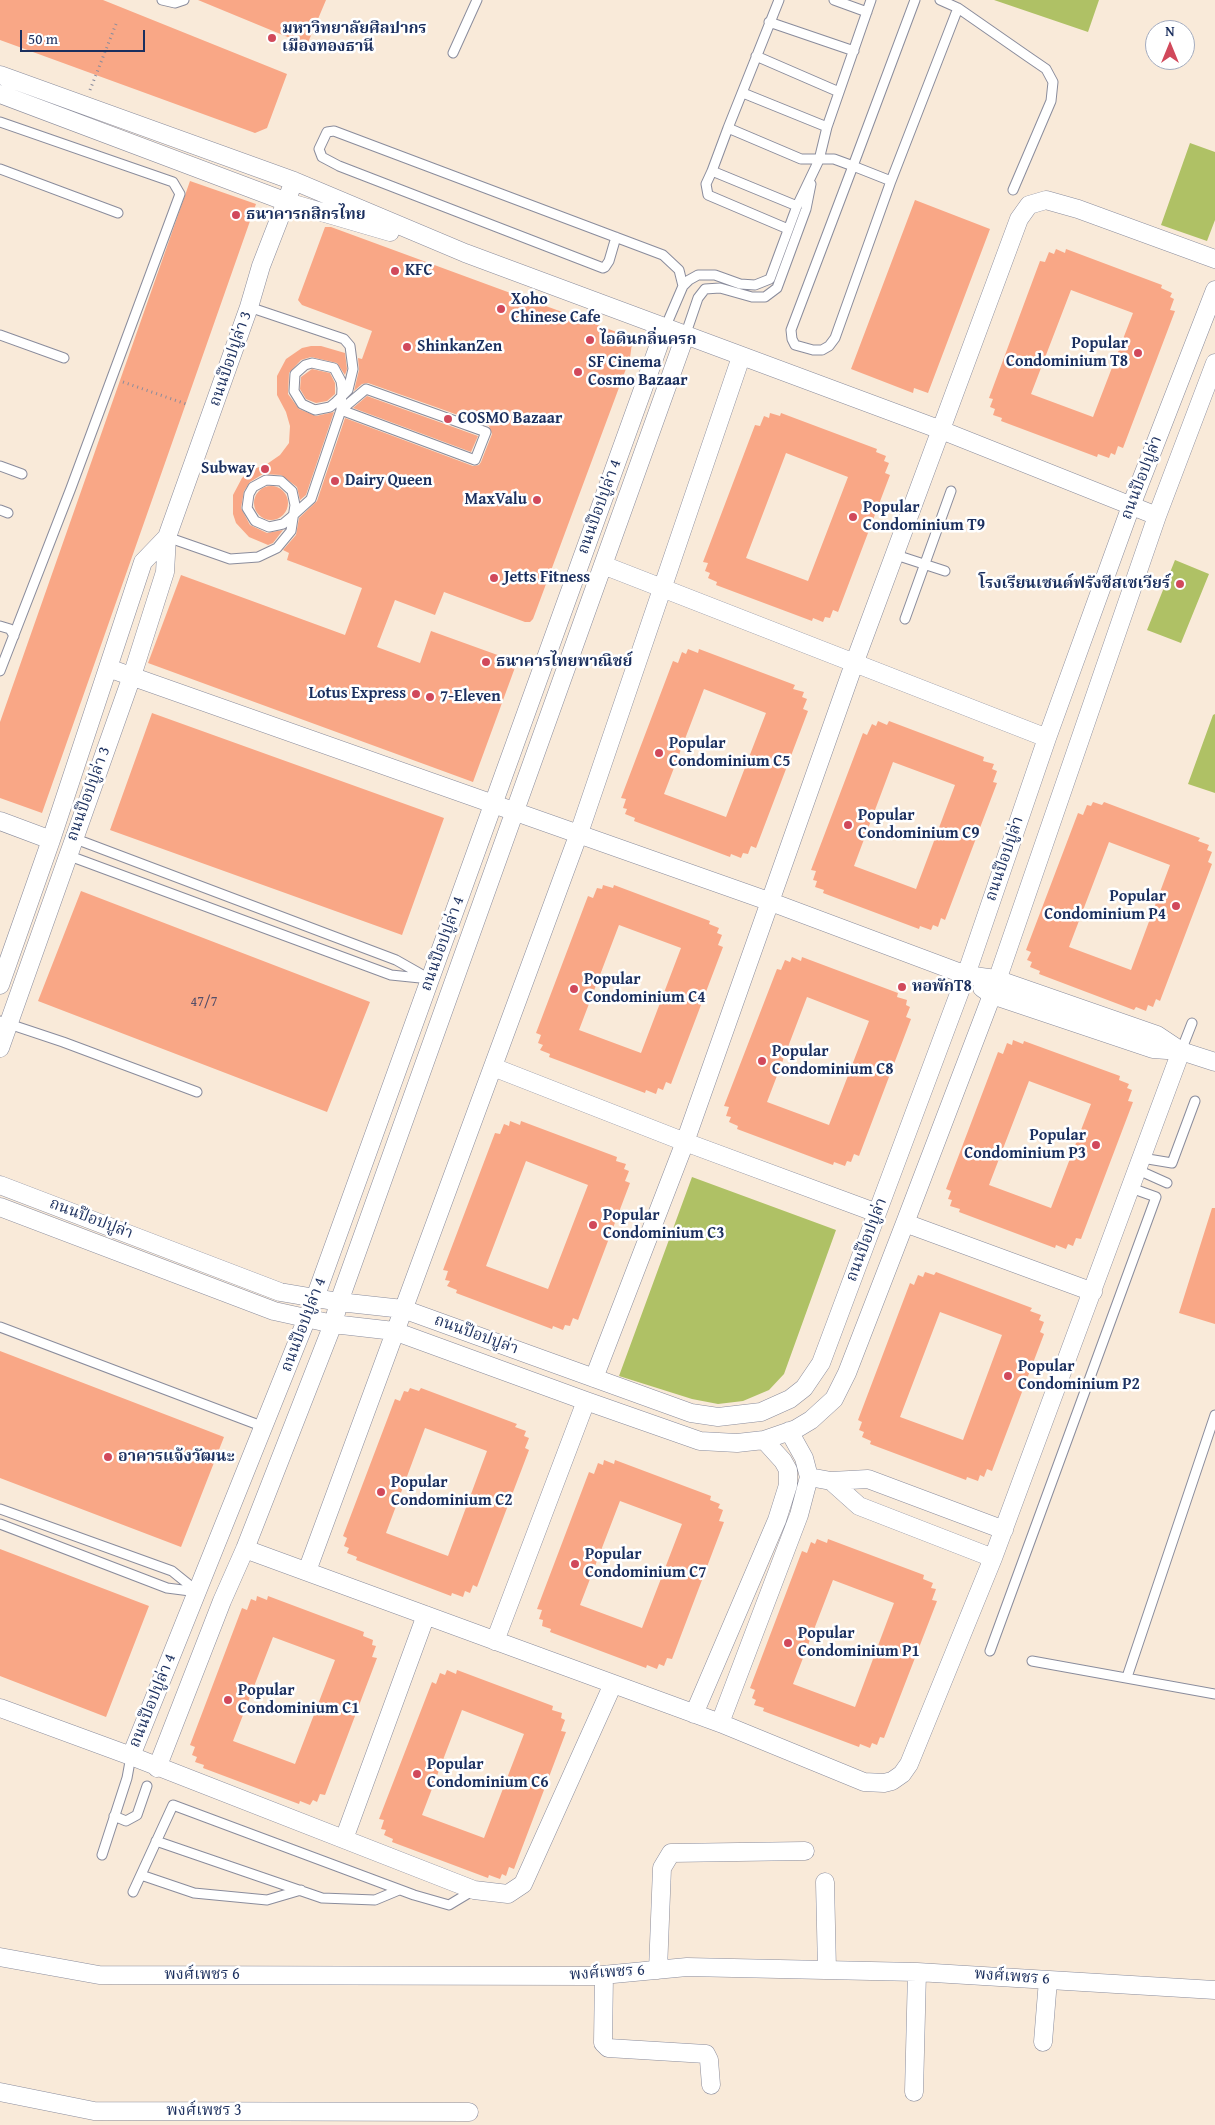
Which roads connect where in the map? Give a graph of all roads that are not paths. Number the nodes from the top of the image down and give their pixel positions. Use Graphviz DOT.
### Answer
graph roads {
  1 [pos="162,0"];
  2 [pos="184,0"];
  3 [pos="476,0"];
  4 [pos="779,0"];
  5 [pos="834,0"];
  6 [pos="871,0"];
  7 [pos="915,0"];
  8 [pos="940,0"];
  9 [pos="958,8"];
  10 [pos="867,12"];
  11 [pos="769,22"];
  12 [pos="854,51"];
  13 [pos="453,53"];
  14 [pos="756,56"];
  15 [pos="0,75"];
  16 [pos="839,92"];
  17 [pos="743,93"];
  18 [pos="0,94"];
  19 [pos="0,122"];
  20 [pos="827,127"];
  21 [pos="728,128"];
  22 [pos="818,160"];
  23 [pos="853,166"];
  24 [pos="0,169"];
  25 [pos="712,171"];
  26 [pos="813,174"];
  27 [pos="294,181"];
  28 [pos="891,181"];
  29 [pos="1013,190"];
  30 [pos="287,202"];
  31 [pos="797,206"];
  32 [pos="118,213"];
  33 [pos="788,229"];
  34 [pos="616,237"];
  35 [pos="465,253"];
  36 [pos="1215,259"];
  37 [pos="683,286"];
  38 [pos="1215,290"];
  39 [pos="249,307"];
  40 [pos="665,328"];
  41 [pos="0,335"];
  42 [pos="685,336"];
  43 [pos="741,357"];
  44 [pos="64,358"];
  45 [pos="1215,363"];
  46 [pos="341,410"];
  47 [pos="941,430"];
  48 [pos="0,466"];
  49 [pos="22,474"];
  50 [pos="951,491"];
  51 [pos="1131,506"];
  52 [pos="1157,516"];
  53 [pos="168,537"];
  54 [pos="896,555"];
  55 [pos="924,564"];
  56 [pos="603,565"];
  57 [pos="945,571"];
  58 [pos="663,587"];
  59 [pos="905,619"];
  60 [pos="0,626"];
  61 [pos="14,636"];
  62 [pos="854,664"];
  63 [pos="108,668"];
  64 [pos="0,671"];
  65 [pos="132,676"];
  66 [pos="1047,738"];
  67 [pos="493,804"];
  68 [pos="515,811"];
  69 [pos="0,821"];
  70 [pos="579,833"];
  71 [pos="51,840"];
  72 [pos="70,846"];
  73 [pos="771,902"];
  74 [pos="966,975"];
  75 [pos="430,979"];
  76 [pos="0,985"];
  77 [pos="452,987"];
  78 [pos="994,987"];
  79 [pos="4,1022"];
  80 [pos="1192,1023"];
  81 [pos="0,1048"];
  82 [pos="1181,1051"];
  83 [pos="1215,1062"];
  84 [pos="493,1067"];
  85 [pos="197,1092"];
  86 [pos="1195,1101"];
  87 [pos="685,1142"];
  88 [pos="1140,1164"];
  89 [pos="1168,1183"];
  90 [pos="0,1185"];
  91 [pos="1131,1188"];
  92 [pos="0,1207"];
  93 [pos="877,1213"];
  94 [pos="905,1223"];
  95 [pos="1093,1292"];
  96 [pos="315,1298"];
  97 [pos="339,1302"];
  98 [pos="403,1309"];
  99 [pos="307,1319"];
  100 [pos="333,1324"];
  101 [pos="0,1327"];
  102 [pos="394,1331"];
  103 [pos="594,1378"];
  104 [pos="586,1401"];
  105 [pos="1215,1415"];
  106 [pos="264,1427"];
  107 [pos="788,1432"];
  108 [pos="764,1440"];
  109 [pos="808,1477"];
  110 [pos="831,1481"];
  111 [pos="0,1509"];
  112 [pos="0,1524"];
  113 [pos="1004,1530"];
  114 [pos="245,1548"];
  115 [pos="993,1558"];
  116 [pos="307,1572"];
  117 [pos="198,1592"];
  118 [pos="222,1600"];
  119 [pos="426,1616"];
  120 [pos="495,1641"];
  121 [pos="990,1651"];
  122 [pos="1032,1661"];
  123 [pos="1127,1677"];
  124 [pos="613,1684"];
  125 [pos="1215,1694"];
  126 [pos="0,1708"];
  127 [pos="694,1714"];
  128 [pos="720,1723"];
  129 [pos="131,1756"];
  130 [pos="157,1768"];
  131 [pos="148,1786"];
  132 [pos="114,1816"];
  133 [pos="344,1839"];
  134 [pos="156,1841"];
  135 [pos="805,1851"];
  136 [pos="102,1854"];
  137 [pos="141,1875"];
  138 [pos="825,1882"];
  139 [pos="301,1890"];
  140 [pos="398,1890"];
  141 [pos="474,1890"];
  142 [pos="133,1892"];
  143 [pos="0,1957"];
  144 [pos="658,1970"];
  145 [pos="827,1970"];
  146 [pos="917,1972"];
  147 [pos="604,1975"];
  148 [pos="1048,1980"];
  149 [pos="1215,1990"];
  150 [pos="1043,2042"];
  151 [pos="711,2085"];
  152 [pos="0,2092"];
  153 [pos="914,2092"];
  154 [pos="469,2112"];
  1 -- 2 [label="lane"];
  3 -- 13 [label="lane"];
  4 -- 11 [label="lane"];
  5 -- 10 [label="lane"];
  6 -- 10 [label="lane"];
  7 -- 23 [label="lane"];
  8 -- 9 [label="lane"];
  9 -- 28 [label="lane"];
  9 -- 29 [label="lane"];
  10 -- 12 [label="lane"];
  11 -- 12 [label="lane"];
  11 -- 14 [label="lane"];
  12 -- 16 [label="lane"];
  14 -- 16 [label="lane"];
  14 -- 17 [label="lane"];
  15 -- 27 [label="street"];
  16 -- 20 [label="lane"];
  17 -- 20 [label="lane"];
  17 -- 21 [label="lane"];
  18 -- 30 [label="street"];
  19 -- 61 [label="lane"];
  20 -- 22 [label="lane"];
  21 -- 22 [label="lane"];
  21 -- 25 [label="lane"];
  22 -- 23 [label="lane"];
  22 -- 26 [label="lane"];
  23 -- 28 [label="lane"];
  23 -- 28 [label="lane"];
  24 -- 32 [label="lane"];
  25 -- 31 [label="lane"];
  25 -- 33 [label="lane"];
  26 -- 31 [label="lane"];
  26 -- 42 [label="lane"];
  27 -- 30 [label="street, ถนนป๊อปปูล่า 3"];
  27 -- 35 [label="street"];
  30 -- 35 [label="street"];
  30 -- 39 [label="street, ถนนป๊อปปูล่า 3"];
  31 -- 33 [label="lane"];
  33 -- 37 [label="lane"];
  34 -- 34 [label="lane"];
  34 -- 37 [label="lane"];
  35 -- 40 [label="street"];
  36 -- 47 [label="street"];
  37 -- 40 [label="lane"];
  38 -- 51 [label="street, ถนนป๊อปปูล่า"];
  39 -- 46 [label="lane"];
  39 -- 53 [label="street, ถนนป๊อปปูล่า 3"];
  40 -- 42 [label="street"];
  40 -- 67 [label="street, ถนนป๊อปปูล่า 4"];
  41 -- 44 [label="lane"];
  42 -- 43 [label="street"];
  42 -- 56 [label="street, ถนนป๊อปปูล่า 4"];
  43 -- 47 [label="street"];
  43 -- 58 [label="street"];
  45 -- 52 [label="street, ถนนป๊อปปูล่า"];
  46 -- 46 [label="lane"];
  46 -- 53 [label="lane"];
  47 -- 51 [label="street"];
  47 -- 54 [label="street"];
  48 -- 49 [label="lane"];
  50 -- 55 [label="lane"];
  51 -- 52 [label="street"];
  51 -- 66 [label="street, ถนนป๊อปปูล่า"];
  52 -- 78 [label="street, ถนนป๊อปปูล่า"];
  53 -- 63 [label="street, ถนนป๊อปปูล่า 3"];
  53 -- 65 [label="street, ถนนป๊อปปูล่า 3"];
  54 -- 55 [label="lane"];
  54 -- 62 [label="street"];
  55 -- 57 [label="lane"];
  55 -- 59 [label="lane"];
  56 -- 58 [label="street"];
  56 -- 68 [label="street, ถนนป๊อปปูล่า 4"];
  58 -- 62 [label="street"];
  58 -- 70 [label="street"];
  60 -- 61 [label="lane"];
  61 -- 64 [label="lane"];
  62 -- 66 [label="street"];
  62 -- 73 [label="street"];
  63 -- 65 [label="street"];
  63 -- 71 [label="street, ถนนป๊อปปูล่า 3"];
  65 -- 67 [label="street"];
  65 -- 72 [label="street, ถนนป๊อปปูล่า 3"];
  66 -- 74 [label="street, ถนนป๊อปปูล่า"];
  67 -- 68 [label="street"];
  67 -- 75 [label="street, ถนนป๊อปปูล่า 4"];
  68 -- 70 [label="street"];
  68 -- 77 [label="street, ถนนป๊อปปูล่า 4"];
  69 -- 71 [label="street"];
  70 -- 73 [label="street"];
  70 -- 84 [label="street"];
  71 -- 76 [label="street, ถนนป๊อปปูล่า 3"];
  72 -- 75 [label="lane"];
  72 -- 75 [label="lane"];
  72 -- 79 [label="street, ถนนป๊อปปูล่า 3"];
  73 -- 74 [label="street"];
  73 -- 87 [label="street"];
  74 -- 78 [label="street"];
  74 -- 93 [label="street, ถนนป๊อปปูล่า"];
  75 -- 77 [label="street"];
  75 -- 96 [label="street, ถนนป๊อปปูล่า 4"];
  77 -- 97 [label="street, ถนนป๊อปปูล่า 4"];
  78 -- 82 [label="street"];
  78 -- 94 [label="street, ถนนป๊อปปูล่า"];
  79 -- 81 [label="street, ถนนป๊อปปูล่า 3"];
  79 -- 85 [label="lane"];
  80 -- 82 [label="lane"];
  82 -- 83 [label="street"];
  82 -- 88 [label="street"];
  84 -- 87 [label="street"];
  84 -- 98 [label="street"];
  86 -- 88 [label="lane"];
  87 -- 93 [label="street"];
  87 -- 103 [label="street"];
  88 -- 89 [label="lane"];
  88 -- 91 [label="street"];
  90 -- 96 [label="street, ถนนป๊อปปูล่า"];
  91 -- 95 [label="street"];
  91 -- 121 [label="lane"];
  92 -- 99 [label="street, ถนนป๊อปปูล่า"];
  93 -- 103 [label="street, ถนนป๊อปปูล่า"];
  94 -- 95 [label="street"];
  94 -- 107 [label="street, ถนนป๊อปปูล่า"];
  95 -- 113 [label="street"];
  96 -- 97 [label="street, ถนนป๊อปปูล่า"];
  96 -- 99 [label="street, ถนนป๊อปปูล่า 4"];
  97 -- 98 [label="street, ถนนป๊อปปูล่า"];
  97 -- 100 [label="street, ถนนป๊อปปูล่า 4"];
  98 -- 102 [label="street"];
  98 -- 103 [label="street, ถนนป๊อปปูล่า"];
  99 -- 100 [label="street, ถนนป๊อปปูล่า"];
  99 -- 106 [label="street, ถนนป๊อปปูล่า 4"];
  100 -- 102 [label="street, ถนนป๊อปปูล่า"];
  100 -- 114 [label="street, ถนนป๊อปปูล่า 4"];
  101 -- 106 [label="lane"];
  102 -- 104 [label="street, ถนนป๊อปปูล่า"];
  102 -- 116 [label="street"];
  104 -- 108 [label="street, ถนนป๊อปปูล่า"];
  104 -- 120 [label="street"];
  105 -- 123 [label="lane"];
  106 -- 117 [label="street, ถนนป๊อปปูล่า 4"];
  107 -- 108 [label="street, ถนนป๊อปปูล่า"];
  107 -- 109 [label="street"];
  108 -- 127 [label="street"];
  109 -- 110 [label="street"];
  109 -- 128 [label="street"];
  110 -- 113 [label="street"];
  110 -- 115 [label="street"];
  111 -- 117 [label="lane"];
  112 -- 117 [label="lane"];
  113 -- 115 [label="street"];
  114 -- 116 [label="street"];
  114 -- 118 [label="street, ถนนป๊อปปูล่า 4"];
  115 -- 128 [label="street"];
  116 -- 119 [label="street"];
  117 -- 118 [label="street"];
  117 -- 129 [label="street, ถนนป๊อปปูล่า 4"];
  118 -- 130 [label="street, ถนนป๊อปปูล่า 4"];
  119 -- 120 [label="street"];
  119 -- 133 [label="street"];
  120 -- 124 [label="street"];
  122 -- 123 [label="lane"];
  123 -- 125 [label="lane"];
  124 -- 127 [label="street"];
  124 -- 141 [label="street"];
  126 -- 129 [label="street"];
  127 -- 128 [label="street"];
  129 -- 130 [label="street, ถนนป๊อปปูล่า 4"];
  129 -- 132 [label="lane"];
  130 -- 133 [label="street"];
  131 -- 132 [label="lane"];
  132 -- 136 [label="lane"];
  133 -- 141 [label="street"];
  134 -- 137 [label="lane"];
  134 -- 139 [label="lane"];
  134 -- 140 [label="lane"];
  135 -- 144 [label="street"];
  137 -- 139 [label="lane"];
  137 -- 142 [label="lane"];
  138 -- 145 [label="street"];
  139 -- 140 [label="lane"];
  140 -- 141 [label="lane"];
  143 -- 147 [label="street, พงศ์เพชร 6"];
  144 -- 145 [label="street, พงศ์เพชร 6"];
  144 -- 147 [label="street, พงศ์เพชร 6"];
  145 -- 146 [label="street, พงศ์เพชร 6"];
  146 -- 148 [label="street, พงศ์เพชร 6"];
  146 -- 153 [label="street"];
  147 -- 151 [label="street"];
  148 -- 149 [label="street, พงศ์เพชร 6"];
  148 -- 150 [label="street"];
  152 -- 154 [label="street, พงศ์เพชร 3"];
}
